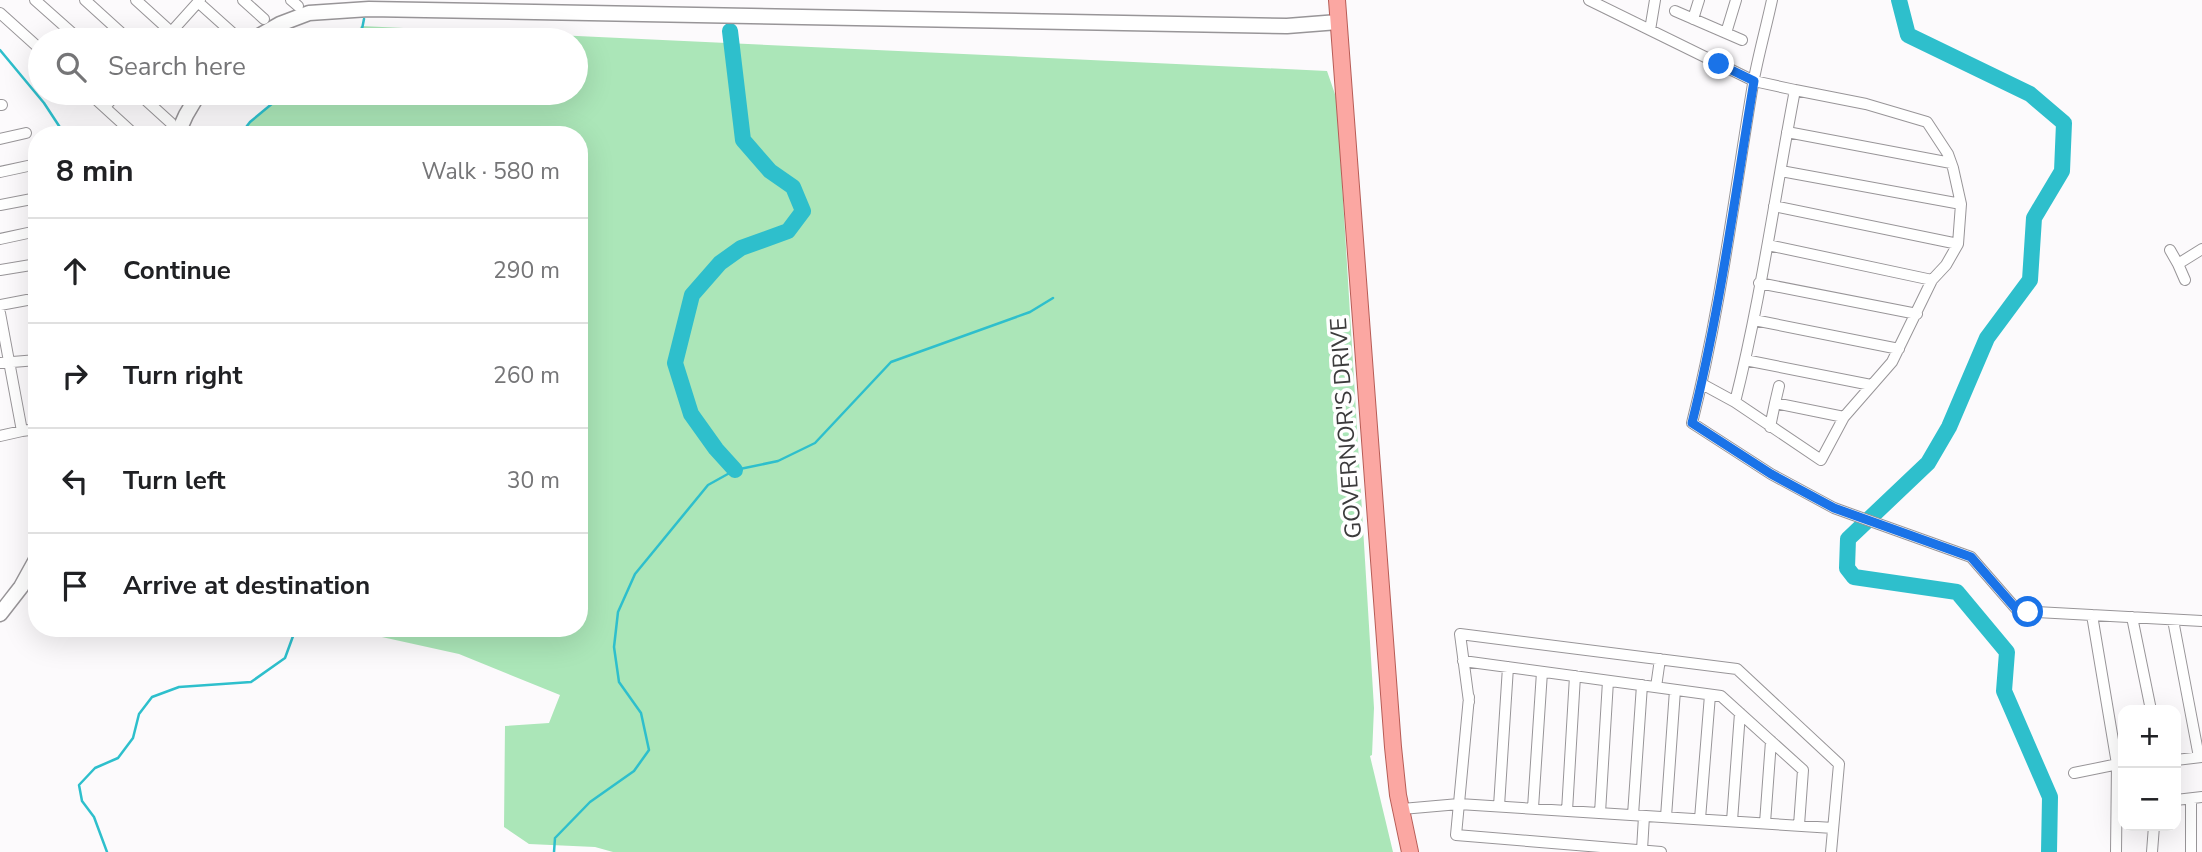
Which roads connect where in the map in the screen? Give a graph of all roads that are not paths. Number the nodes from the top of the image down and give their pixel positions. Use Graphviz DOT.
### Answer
graph roads {
  1 [pos="35,0"];
  2 [pos="85,0"];
  3 [pos="136,0"];
  4 [pos="243,0"];
  5 [pos="1337,0"];
  6 [pos="1589,0"];
  7 [pos="1655,0"];
  8 [pos="1699,0"];
  9 [pos="1736,0"];
  10 [pos="1772,0"];
  11 [pos="196,2"];
  12 [pos="1610,5"];
  13 [pos="1675,12"];
  14 [pos="0,13"];
  15 [pos="264,19"];
  16 [pos="1693,19"];
  17 [pos="1339,27"];
  18 [pos="66,28"];
  19 [pos="116,28"];
  20 [pos="161,28"];
  21 [pos="175,28"];
  22 [pos="226,28"];
  23 [pos="273,28"];
  24 [pos="1650,30"];
  25 [pos="1726,33"];
  26 [pos="28,38"];
  27 [pos="1742,40"];
  28 [pos="1754,81"];
  29 [pos="1795,90"];
  30 [pos="103,105"];
  31 [pos="150,105"];
  32 [pos="192,105"];
  33 [pos="105,107"];
  34 [pos="125,126"];
  35 [pos="171,126"];
  36 [pos="177,126"];
  37 [pos="1787,132"];
  38 [pos="26,133"];
  39 [pos="0,139"];
  40 [pos="1951,163"];
  41 [pos="28,166"];
  42 [pos="1781,171"];
  43 [pos="0,172"];
  44 [pos="28,200"];
  45 [pos="1961,204"];
  46 [pos="0,205"];
  47 [pos="1774,206"];
  48 [pos="28,233"];
  49 [pos="0,239"];
  50 [pos="1958,244"];
  51 [pos="1768,245"];
  52 [pos="2202,248"];
  53 [pos="2171,250"];
  54 [pos="2178,264"];
  55 [pos="28,265"];
  56 [pos="0,270"];
  57 [pos="1933,280"];
  58 [pos="2185,280"];
  59 [pos="1759,284"];
  60 [pos="27,300"];
  61 [pos="0,305"];
  62 [pos="0,313"];
  63 [pos="1917,314"];
  64 [pos="1754,320"];
  65 [pos="2,331"];
  66 [pos="1899,349"];
  67 [pos="1745,360"];
  68 [pos="28,361"];
  69 [pos="5,363"];
  70 [pos="1702,384"];
  71 [pos="1871,385"];
  72 [pos="1779,386"];
  73 [pos="1735,402"];
  74 [pos="1775,403"];
  75 [pos="1844,417"];
  76 [pos="1770,427"];
  77 [pos="28,430"];
  78 [pos="22,431"];
  79 [pos="0,436"];
  80 [pos="28,574"];
  81 [pos="0,614"];
  82 [pos="2092,615"];
  83 [pos="2132,617"];
  84 [pos="2173,620"];
  85 [pos="2202,621"];
  86 [pos="1660,659"];
  87 [pos="1468,661"];
  88 [pos="1508,667"];
  89 [pos="1542,671"];
  90 [pos="1575,676"];
  91 [pos="1608,681"];
  92 [pos="1642,685"];
  93 [pos="1656,687"];
  94 [pos="1675,690"];
  95 [pos="1710,695"];
  96 [pos="2150,705"];
  97 [pos="1740,713"];
  98 [pos="1770,741"];
  99 [pos="2118,752"];
  100 [pos="2201,757"];
  101 [pos="2181,759"];
  102 [pos="2118,763"];
  103 [pos="2074,773"];
  104 [pos="2202,797"];
  105 [pos="2191,799"];
  106 [pos="2181,800"];
  107 [pos="1459,804"];
  108 [pos="1499,806"];
  109 [pos="1533,808"];
  110 [pos="1402,809"];
  111 [pos="1567,811"];
  112 [pos="1600,813"];
  113 [pos="1633,815"];
  114 [pos="1644,816"];
  115 [pos="1665,817"];
  116 [pos="1700,819"];
  117 [pos="1731,821"];
  118 [pos="1765,823"];
  119 [pos="1800,825"];
  120 [pos="2118,827"];
  121 [pos="1833,828"];
  122 [pos="2154,831"];
  123 [pos="1642,850"];
  124 [pos="1410,852"];
  125 [pos="1661,852"];
  126 [pos="1831,852"];
  127 [pos="2116,852"];
  128 [pos="2152,852"];
  129 [pos="2191,852"];
  1 -- 18 [label="street"];
  2 -- 19 [label="street"];
  3 -- 20 [label="street"];
  4 -- 15 [label="street"];
  5 -- 17 [label="main road, GOVERNOR'S DRIVE"];
  6 -- 12 [label="street"];
  7 -- 24 [label="street"];
  8 -- 16 [label="street"];
  9 -- 25 [label="street"];
  10 -- 28 [label="street"];
  11 -- 21 [label="street"];
  11 -- 22 [label="street"];
  12 -- 24 [label="street"];
  13 -- 16 [label="street"];
  14 -- 26 [label="street"];
  16 -- 25 [label="street"];
  17 -- 23 [label="street"];
  17 -- 110 [label="main road, GOVERNOR'S DRIVE"];
  24 -- 28 [label="street"];
  25 -- 27 [label="street"];
  28 -- 29 [label="street"];
  28 -- 70 [label="street"];
  29 -- 37 [label="street"];
  29 -- 40 [label="street"];
  30 -- 33 [label="street"];
  31 -- 35 [label="street"];
  32 -- 36 [label="street"];
  33 -- 34 [label="street"];
  37 -- 40 [label="street"];
  37 -- 42 [label="street"];
  38 -- 39 [label="street"];
  40 -- 45 [label="street"];
  41 -- 43 [label="street"];
  42 -- 45 [label="street"];
  42 -- 47 [label="street"];
  44 -- 46 [label="street"];
  45 -- 50 [label="street"];
  47 -- 50 [label="street"];
  47 -- 51 [label="street"];
  48 -- 49 [label="street"];
  50 -- 57 [label="street"];
  51 -- 57 [label="street"];
  51 -- 59 [label="street"];
  52 -- 54 [label="street"];
  53 -- 54 [label="street"];
  54 -- 58 [label="street"];
  55 -- 56 [label="street"];
  57 -- 63 [label="street"];
  59 -- 63 [label="street"];
  59 -- 64 [label="street"];
  60 -- 61 [label="street"];
  62 -- 65 [label="street"];
  63 -- 66 [label="street"];
  64 -- 66 [label="street"];
  64 -- 67 [label="street"];
  65 -- 69 [label="street"];
  66 -- 71 [label="street"];
  67 -- 71 [label="street"];
  67 -- 73 [label="street"];
  68 -- 69 [label="street"];
  69 -- 78 [label="street"];
  70 -- 73 [label="street"];
  70 -- 82 [label="street"];
  71 -- 75 [label="street"];
  72 -- 74 [label="street"];
  73 -- 76 [label="street"];
  74 -- 75 [label="street"];
  74 -- 76 [label="street"];
  75 -- 76 [label="street"];
  77 -- 78 [label="street"];
  78 -- 79 [label="street"];
  80 -- 81 [label="street"];
  82 -- 83 [label="street"];
  82 -- 99 [label="street"];
  83 -- 84 [label="street"];
  83 -- 96 [label="street"];
  84 -- 85 [label="street"];
  84 -- 100 [label="street"];
  86 -- 87 [label="street"];
  86 -- 93 [label="street"];
  86 -- 121 [label="street"];
  87 -- 88 [label="street"];
  87 -- 107 [label="street"];
  88 -- 89 [label="street"];
  88 -- 108 [label="street"];
  89 -- 90 [label="street"];
  89 -- 109 [label="street"];
  90 -- 91 [label="street"];
  90 -- 111 [label="street"];
  91 -- 92 [label="street"];
  91 -- 112 [label="street"];
  92 -- 93 [label="street"];
  92 -- 113 [label="street"];
  93 -- 94 [label="street"];
  94 -- 95 [label="street"];
  94 -- 115 [label="street"];
  95 -- 97 [label="street"];
  95 -- 116 [label="street"];
  97 -- 98 [label="street"];
  97 -- 117 [label="street"];
  98 -- 118 [label="street"];
  98 -- 119 [label="street"];
  100 -- 101 [label="street"];
  102 -- 103 [label="street"];
  104 -- 105 [label="street"];
  105 -- 106 [label="street"];
  105 -- 129 [label="street"];
  107 -- 108 [label="street"];
  107 -- 110 [label="street"];
  107 -- 123 [label="street"];
  108 -- 109 [label="street"];
  109 -- 111 [label="street"];
  110 -- 124 [label="main road, GOVERNOR'S DRIVE"];
  111 -- 112 [label="street"];
  112 -- 113 [label="street"];
  113 -- 114 [label="street"];
  114 -- 115 [label="street"];
  114 -- 123 [label="street"];
  115 -- 116 [label="street"];
  116 -- 117 [label="street"];
  117 -- 118 [label="street"];
  118 -- 119 [label="street"];
  119 -- 121 [label="street"];
  120 -- 127 [label="street"];
  121 -- 126 [label="street"];
  122 -- 128 [label="street"];
  123 -- 125 [label="street"];
}
